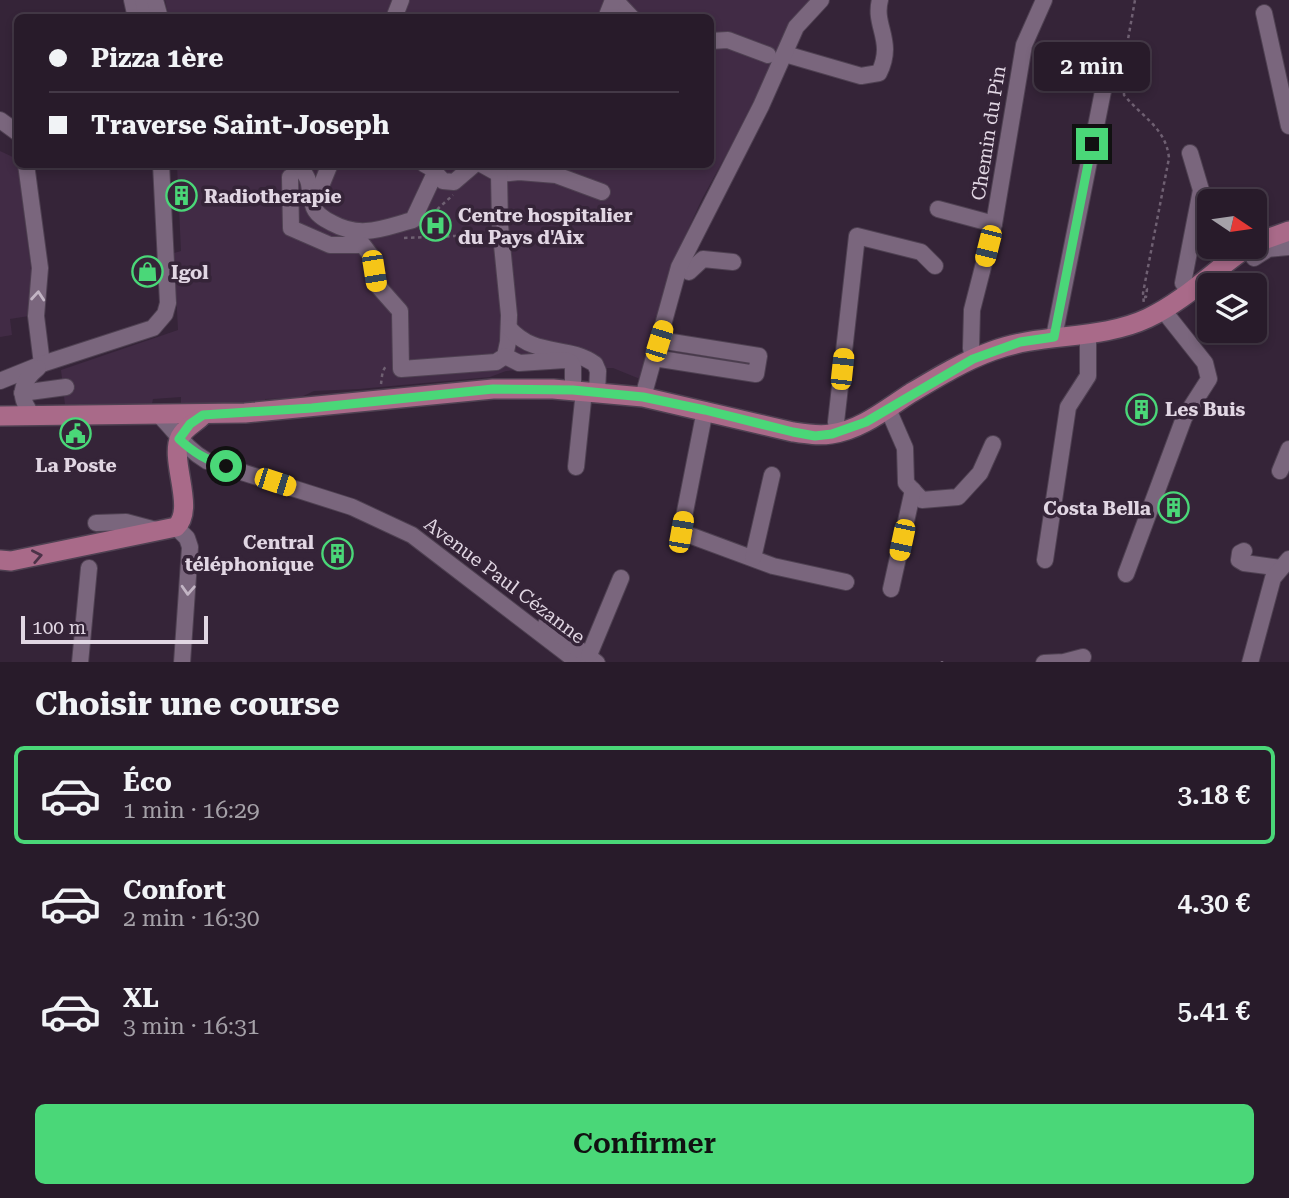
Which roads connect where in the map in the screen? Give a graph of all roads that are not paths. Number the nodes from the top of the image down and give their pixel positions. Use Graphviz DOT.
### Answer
graph roads {
  1 [pos="614,0"];
  2 [pos="821,0"];
  3 [pos="880,0"];
  4 [pos="1044,0"];
  5 [pos="1264,13"];
  6 [pos="628,14"];
  7 [pos="714,41"];
  8 [pos="785,54"];
  9 [pos="768,55"];
  10 [pos="1125,57"];
  11 [pos="1289,126"];
  12 [pos="1190,153"];
  13 [pos="27,168"];
  14 [pos="161,168"];
  15 [pos="328,168"];
  16 [pos="470,168"];
  17 [pos="488,168"];
  18 [pos="429,169"];
  19 [pos="547,169"];
  20 [pos="294,171"];
  21 [pos="499,174"];
  22 [pos="602,192"];
  23 [pos="313,205"];
  24 [pos="938,209"];
  25 [pos="994,224"];
  26 [pos="1289,231"];
  27 [pos="1267,242"];
  28 [pos="1289,247"];
  29 [pos="1267,249"];
  30 [pos="1238,259"];
  31 [pos="733,261"];
  32 [pos="935,266"];
  33 [pos="689,272"];
  34 [pos="1191,293"];
  35 [pos="1154,315"];
  36 [pos="509,328"];
  37 [pos="1088,335"];
  38 [pos="1054,337"];
  39 [pos="659,341"];
  40 [pos="505,356"];
  41 [pos="654,358"];
  42 [pos="973,359"];
  43 [pos="42,364"];
  44 [pos="2,382"];
  45 [pos="66,387"];
  46 [pos="584,391"];
  47 [pos="22,393"];
  48 [pos="643,397"];
  49 [pos="887,409"];
  50 [pos="705,410"];
  51 [pos="203,415"];
  52 [pos="160,416"];
  53 [pos="34,417"];
  54 [pos="3,418"];
  55 [pos="838,432"];
  56 [pos="179,439"];
  57 [pos="993,444"];
  58 [pos="1289,449"];
  59 [pos="207,461"];
  60 [pos="576,467"];
  61 [pos="1280,471"];
  62 [pos="772,475"];
  63 [pos="182,481"];
  64 [pos="913,490"];
  65 [pos="168,529"];
  66 [pos="1244,551"];
  67 [pos="753,558"];
  68 [pos="0,560"];
  69 [pos="1045,560"];
  70 [pos="1285,564"];
  71 [pos="89,568"];
  72 [pos="1126,574"];
  73 [pos="621,578"];
  74 [pos="845,582"];
  75 [pos="891,589"];
  76 [pos="1083,657"];
  77 [pos="588,660"];
  78 [pos="80,662"];
  79 [pos="183,662"];
  80 [pos="1064,662"];
  81 [pos="1250,662"];
  1 -- 6 [label="street"];
  2 -- 8 [label="street"];
  3 -- 8 [label="street"];
  4 -- 25 [label="street, Chemin du Pin"];
  5 -- 11 [label="street"];
  7 -- 9 [label="street"];
  8 -- 39 [label="street"];
  10 -- 38 [label="street"];
  12 -- 34 [label="street"];
  43 -- 13 [label="street, one-way"];
  14 -- 43 [label="street"];
  15 -- 23 [label="street"];
  16 -- 18 [label="street"];
  17 -- 21 [label="street"];
  18 -- 23 [label="street"];
  19 -- 21 [label="street"];
  19 -- 22 [label="street"];
  20 -- 23 [label="street"];
  20 -- 40 [label="street"];
  21 -- 36 [label="street"];
  24 -- 25 [label="street"];
  25 -- 42 [label="street, Chemin du Pin"];
  26 -- 27 [label="main road"];
  28 -- 29 [label="street"];
  30 -- 34 [label="main road"];
  31 -- 33 [label="street"];
  32 -- 55 [label="street"];
  34 -- 35 [label="main road"];
  35 -- 37 [label="main road"];
  35 -- 72 [label="street"];
  36 -- 40 [label="street"];
  36 -- 46 [label="street"];
  37 -- 38 [label="main road"];
  37 -- 69 [label="street"];
  38 -- 42 [label="main road"];
  39 -- 41 [label="street"];
  39 -- 41 [label="street"];
  40 -- 46 [label="street"];
  41 -- 48 [label="street"];
  42 -- 49 [label="main road"];
  43 -- 44 [label="street"];
  43 -- 47 [label="street"];
  44 -- 47 [label="street"];
  45 -- 47 [label="street"];
  46 -- 48 [label="main road"];
  46 -- 51 [label="main road"];
  46 -- 60 [label="street"];
  47 -- 53 [label="street"];
  48 -- 50 [label="main road"];
  49 -- 55 [label="main road"];
  49 -- 64 [label="street"];
  50 -- 55 [label="main road"];
  50 -- 67 [label="street"];
  51 -- 52 [label="main road"];
  51 -- 56 [label="main road"];
  52 -- 53 [label="main road"];
  52 -- 56 [label="street, Avenue Paul Cézanne"];
  53 -- 54 [label="main road"];
  56 -- 59 [label="street, Avenue Paul Cézanne"];
  56 -- 63 [label="main road"];
  57 -- 64 [label="street"];
  58 -- 61 [label="street"];
  59 -- 63 [label="street"];
  59 -- 77 [label="street, Avenue Paul Cézanne"];
  62 -- 67 [label="street"];
  63 -- 65 [label="main road"];
  64 -- 75 [label="street"];
  68 -- 65 [label="main road, one-way"];
  65 -- 79 [label="street, one-way"];
  66 -- 70 [label="street"];
  67 -- 74 [label="street"];
  70 -- 81 [label="street"];
  71 -- 78 [label="street"];
  73 -- 77 [label="street"];
  76 -- 80 [label="street"];
}
